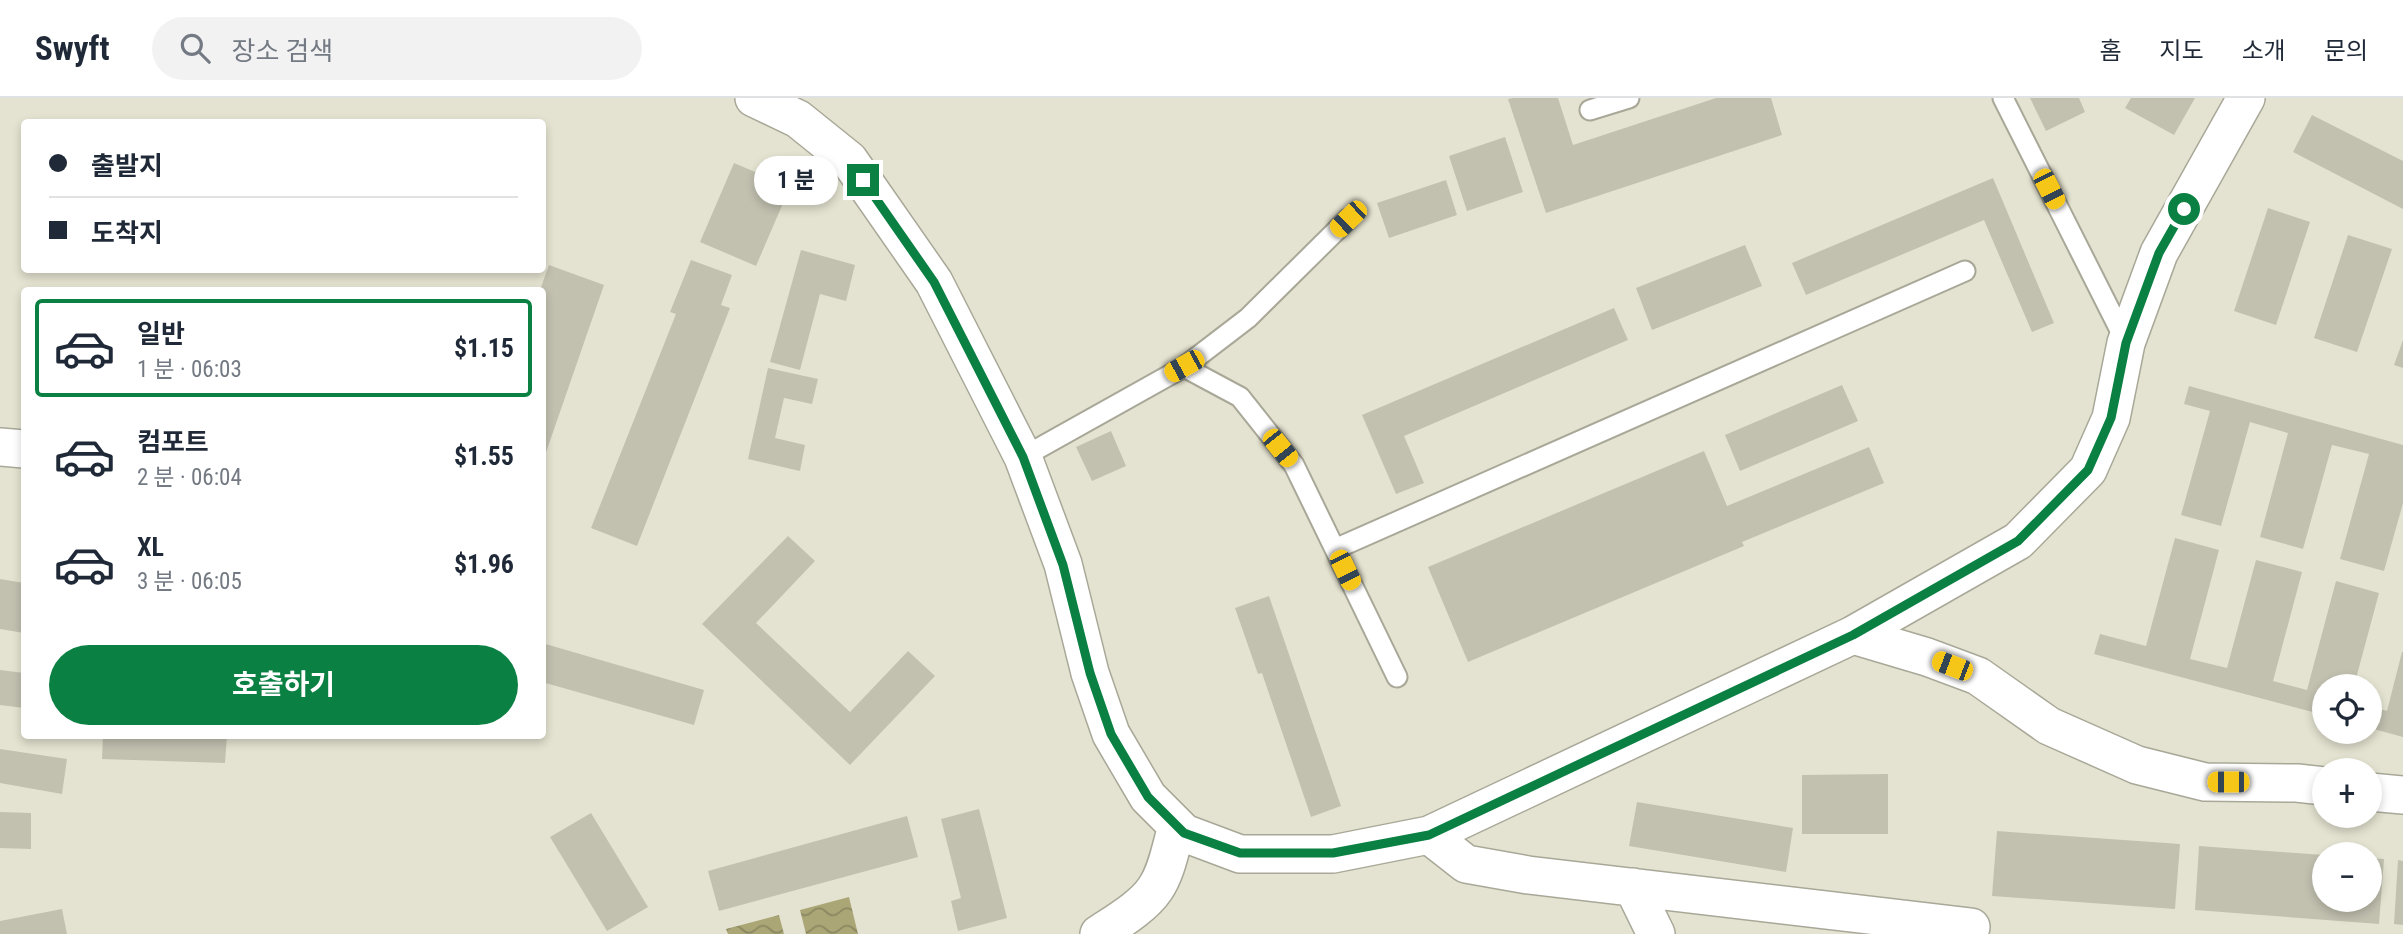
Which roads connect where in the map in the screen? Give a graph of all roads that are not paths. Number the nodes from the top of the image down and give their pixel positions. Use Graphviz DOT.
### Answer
graph roads {
  1 [pos="754,98"];
  2 [pos="1629,98"];
  3 [pos="2003,98"];
  4 [pos="2246,98"];
  5 [pos="1590,110"];
  6 [pos="1348,219"];
  7 [pos="1965,271"];
  8 [pos="2126,343"];
  9 [pos="1184,366"];
  10 [pos="0,447"];
  11 [pos="21,449"];
  12 [pos="1023,457"];
  13 [pos="1335,549"];
  14 [pos="1853,635"];
  15 [pos="1397,677"];
  16 [pos="2312,785"];
  17 [pos="2382,793"];
  18 [pos="2403,795"];
  19 [pos="1177,826"];
  20 [pos="1429,835"];
  21 [pos="1633,887"];
  22 [pos="1971,928"];
  23 [pos="1099,934"];
  24 [pos="1656,934"];
  1 -- 12 [label="street"];
  2 -- 5 [label="lane"];
  3 -- 8 [label="lane"];
  4 -- 8 [label="street"];
  6 -- 9 [label="lane"];
  7 -- 13 [label="lane"];
  8 -- 14 [label="street"];
  9 -- 12 [label="lane"];
  9 -- 13 [label="lane"];
  10 -- 11 [label="street"];
  12 -- 19 [label="street"];
  13 -- 15 [label="lane"];
  14 -- 16 [label="street"];
  14 -- 20 [label="street"];
  17 -- 18 [label="street"];
  19 -- 20 [label="street"];
  19 -- 23 [label="street"];
  20 -- 21 [label="street"];
  21 -- 22 [label="street"];
  21 -- 24 [label="street"];
}
